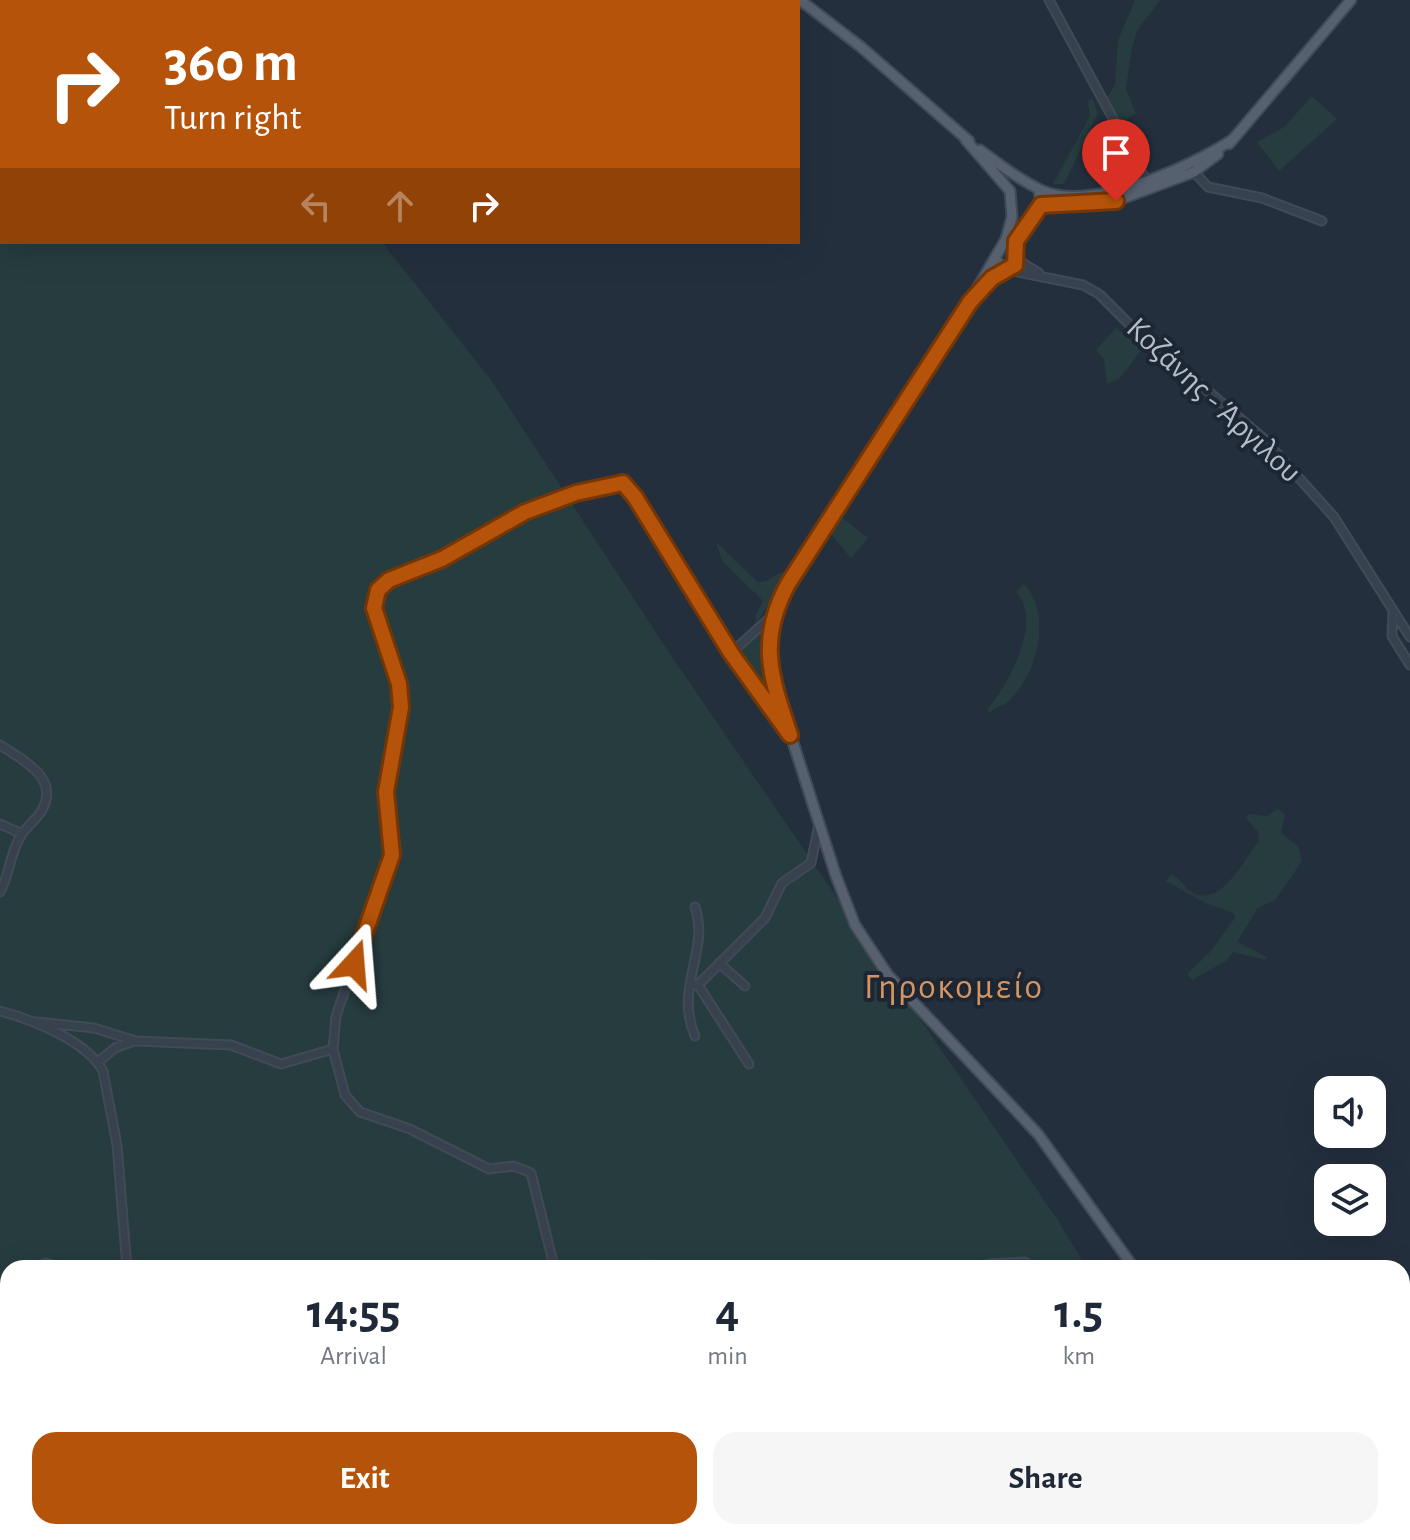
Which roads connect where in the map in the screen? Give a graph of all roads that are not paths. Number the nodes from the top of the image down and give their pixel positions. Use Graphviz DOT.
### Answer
graph roads {
  1 [pos="800,0"];
  2 [pos="1049,0"];
  3 [pos="1351,0"];
  4 [pos="965,139"];
  5 [pos="1232,140"];
  6 [pos="1194,172"];
  7 [pos="1146,180"];
  8 [pos="1026,183"];
  9 [pos="1039,190"];
  10 [pos="1012,202"];
  11 [pos="1038,209"];
  12 [pos="1322,221"];
  13 [pos="997,256"];
  14 [pos="1015,257"];
  15 [pos="1007,270"];
  16 [pos="1044,276"];
  17 [pos="970,302"];
  18 [pos="1393,613"];
  19 [pos="774,614"];
  20 [pos="1410,637"];
  21 [pos="731,653"];
  22 [pos="1410,665"];
  23 [pos="790,735"];
  24 [pos="0,745"];
  25 [pos="819,822"];
  26 [pos="0,824"];
  27 [pos="22,834"];
  28 [pos="0,892"];
  29 [pos="695,907"];
  30 [pos="719,963"];
  31 [pos="694,985"];
  32 [pos="745,986"];
  33 [pos="0,1011"];
  34 [pos="37,1022"];
  35 [pos="695,1036"];
  36 [pos="136,1041"];
  37 [pos="333,1049"];
  38 [pos="98,1062"];
  39 [pos="749,1064"];
  40 [pos="126,1260"];
  41 [pos="553,1260"];
  42 [pos="1128,1260"];
  1 -- 4 [label="main road"];
  2 -- 7 [label="street"];
  3 -- 5 [label="main road"];
  4 -- 8 [label="main road"];
  4 -- 10 [label="main road"];
  5 -- 6 [label="main road"];
  5 -- 7 [label="main road"];
  6 -- 11 [label="main road"];
  6 -- 12 [label="street"];
  7 -- 9 [label="main road"];
  8 -- 9 [label="main road"];
  8 -- 10 [label="main road"];
  9 -- 11 [label="main road"];
  10 -- 11 [label="main road"];
  10 -- 13 [label="main road"];
  11 -- 14 [label="main road"];
  13 -- 14 [label="main road"];
  13 -- 15 [label="main road"];
  13 -- 17 [label="main road"];
  14 -- 15 [label="main road"];
  14 -- 16 [label="street"];
  15 -- 16 [label="street"];
  15 -- 17 [label="main road"];
  16 -- 18 [label="street, Κοζάνης - Άργιλου"];
  17 -- 19 [label="main road"];
  18 -- 20 [label="street, Κοζάνης - Άργιλου"];
  18 -- 22 [label="street"];
  19 -- 21 [label="street"];
  19 -- 23 [label="main road"];
  21 -- 23 [label="street"];
  21 -- 37 [label="street"];
  23 -- 25 [label="main road"];
  24 -- 27 [label="street"];
  25 -- 30 [label="street"];
  25 -- 42 [label="main road"];
  26 -- 27 [label="street"];
  27 -- 28 [label="street"];
  29 -- 31 [label="street"];
  30 -- 31 [label="street"];
  30 -- 32 [label="street"];
  31 -- 35 [label="street"];
  31 -- 39 [label="street"];
  33 -- 34 [label="street"];
  34 -- 36 [label="street"];
  34 -- 38 [label="street"];
  36 -- 37 [label="street"];
  36 -- 38 [label="street"];
  37 -- 41 [label="street"];
  38 -- 40 [label="street"];
}
